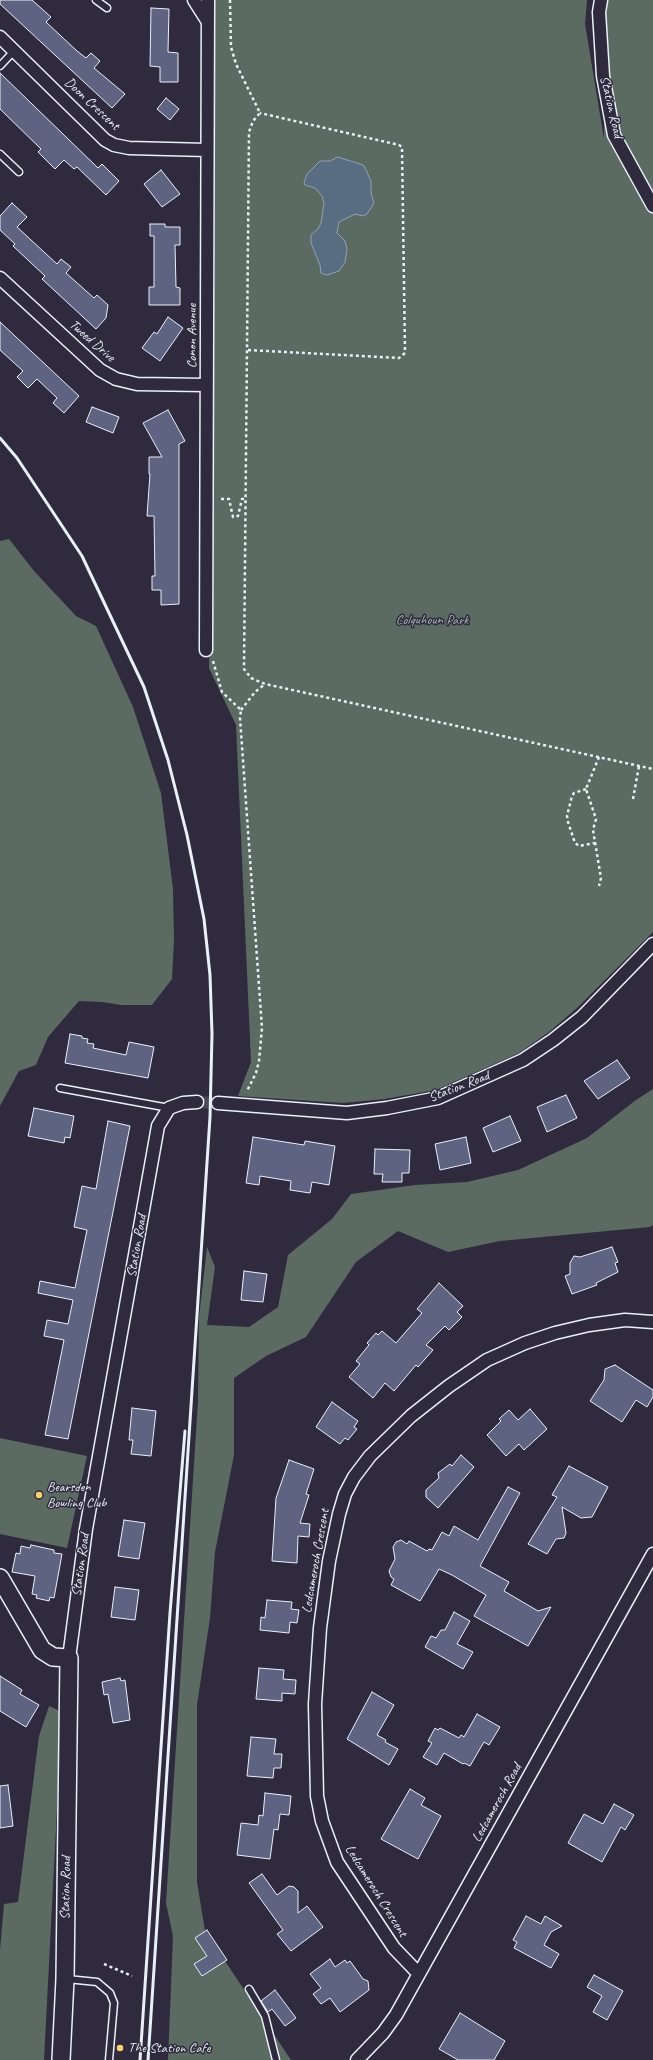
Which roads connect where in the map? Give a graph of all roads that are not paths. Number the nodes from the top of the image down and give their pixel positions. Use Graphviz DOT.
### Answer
graph roads {
  1 [pos="96,0"];
  2 [pos="194,0"];
  3 [pos="208,0"];
  4 [pos="601,0"];
  5 [pos="107,8"];
  6 [pos="208,22"];
  7 [pos="0,37"];
  8 [pos="14,51"];
  9 [pos="0,66"];
  10 [pos="207,150"];
  11 [pos="0,154"];
  12 [pos="19,172"];
  13 [pos="653,206"];
  14 [pos="0,278"];
  15 [pos="206,385"];
  16 [pos="206,650"];
  17 [pos="653,944"];
  18 [pos="60,1088"];
  19 [pos="197,1102"];
  20 [pos="218,1103"];
  21 [pos="169,1108"];
  22 [pos="653,1322"];
  23 [pos="653,1554"];
  24 [pos="0,1578"];
  25 [pos="69,1658"];
  26 [pos="419,1974"];
  27 [pos="65,1979"];
  28 [pos="249,1989"];
  29 [pos="61,2060"];
  30 [pos="109,2060"];
  31 [pos="276,2060"];
  32 [pos="357,2060"];
  1 -- 5 [label="lane"];
  2 -- 6 [label="street"];
  3 -- 6 [label="street, Conon Avenue"];
  4 -- 13 [label="street, Station Road"];
  6 -- 10 [label="street, Conon Avenue"];
  7 -- 8 [label="street, Doon Crescent"];
  8 -- 9 [label="lane"];
  8 -- 10 [label="street, Doon Crescent"];
  10 -- 15 [label="street, Conon Avenue"];
  11 -- 12 [label="lane"];
  14 -- 15 [label="street, Tweed Drive"];
  15 -- 16 [label="street, Conon Avenue"];
  17 -- 20 [label="street, Station Road"];
  18 -- 21 [label="lane"];
  19 -- 21 [label="street"];
  21 -- 25 [label="street, Station Road"];
  22 -- 26 [label="street, Ledcameroch Crescent"];
  23 -- 26 [label="street, Ledcameroch Road"];
  24 -- 25 [label="street"];
  25 -- 27 [label="street, Station Road"];
  26 -- 32 [label="street, Ledcameroch Road"];
  27 -- 29 [label="street, Station Road"];
  27 -- 30 [label="lane"];
  28 -- 31 [label="lane"];
}
